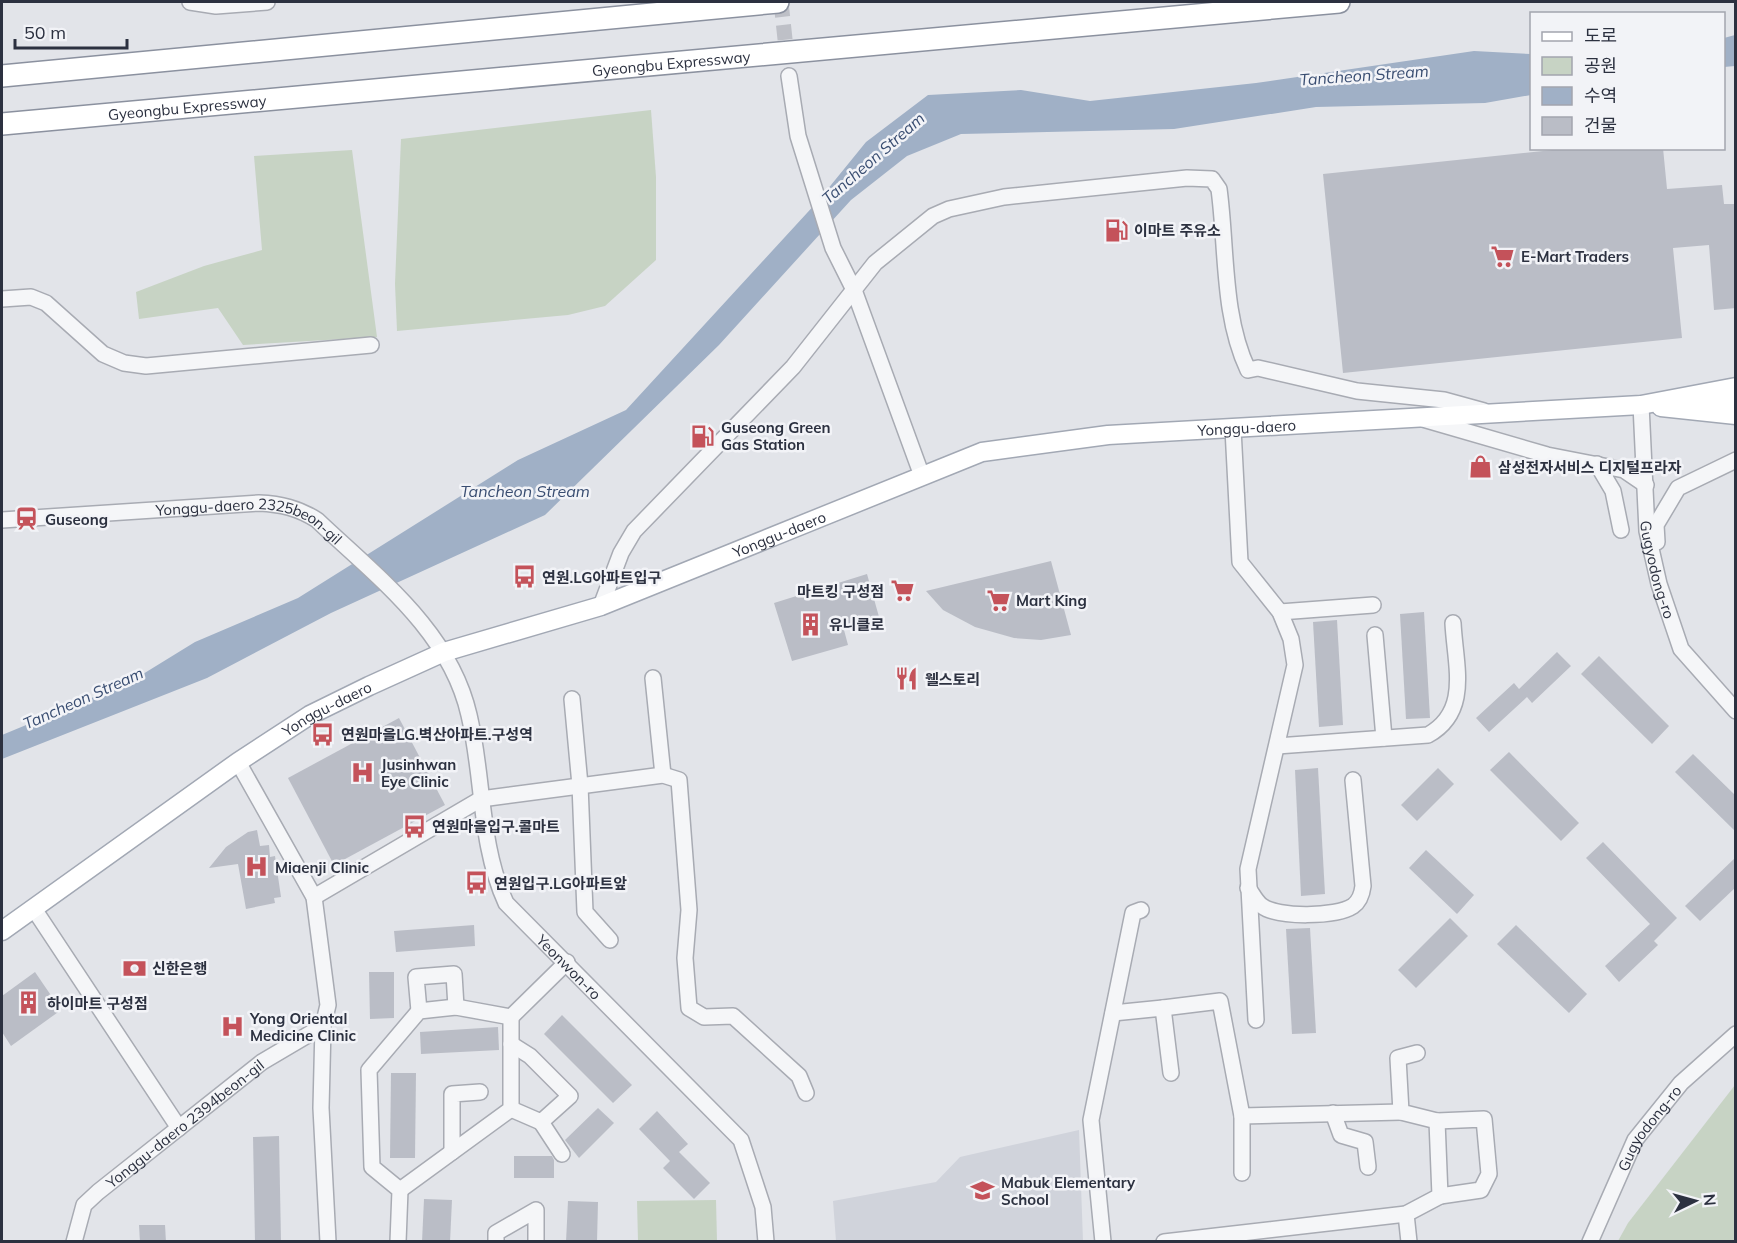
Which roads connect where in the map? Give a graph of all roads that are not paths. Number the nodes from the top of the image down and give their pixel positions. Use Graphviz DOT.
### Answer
graph roads {
  1 [pos="190,2"];
  2 [pos="267,2"];
  3 [pos="778,2"];
  4 [pos="1339,2"];
  5 [pos="2,76"];
  6 [pos="789,76"];
  7 [pos="2,124"];
  8 [pos="854,290"];
  9 [pos="2,299"];
  10 [pos="371,345"];
  11 [pos="1736,387"];
  12 [pos="1736,402"];
  13 [pos="1641,405"];
  14 [pos="1490,413"];
  15 [pos="1736,415"];
  16 [pos="1417,418"];
  17 [pos="1233,429"];
  18 [pos="1736,460"];
  19 [pos="1598,465"];
  20 [pos="922,476"];
  21 [pos="1646,485"];
  22 [pos="2,520"];
  23 [pos="1620,530"];
  24 [pos="1659,584"];
  25 [pos="1373,605"];
  26 [pos="601,606"];
  27 [pos="1280,612"];
  28 [pos="1453,623"];
  29 [pos="1375,635"];
  30 [pos="444,652"];
  31 [pos="653,678"];
  32 [pos="572,699"];
  33 [pos="1736,711"];
  34 [pos="1384,738"];
  35 [pos="1277,746"];
  36 [pos="238,762"];
  37 [pos="663,775"];
  38 [pos="1353,780"];
  39 [pos="580,785"];
  40 [pos="481,800"];
  41 [pos="1248,888"];
  42 [pos="314,897"];
  43 [pos="34,909"];
  44 [pos="1141,910"];
  45 [pos="2,931"];
  46 [pos="610,940"];
  47 [pos="567,962"];
  48 [pos="456,1007"];
  49 [pos="1163,1008"];
  50 [pos="419,1011"];
  51 [pos="1113,1013"];
  52 [pos="511,1017"];
  53 [pos="1256,1020"];
  54 [pos="323,1026"];
  55 [pos="1736,1034"];
  56 [pos="511,1044"];
  57 [pos="1417,1053"];
  58 [pos="1171,1073"];
  59 [pos="480,1092"];
  60 [pos="806,1093"];
  61 [pos="511,1109"];
  62 [pos="1401,1112"];
  63 [pos="1333,1113"];
  64 [pos="1242,1116"];
  65 [pos="1437,1121"];
  66 [pos="541,1122"];
  67 [pos="179,1128"];
  68 [pos="452,1152"];
  69 [pos="562,1154"];
  70 [pos="1368,1167"];
  71 [pos="1242,1173"];
  72 [pos="400,1191"];
  73 [pos="1440,1196"];
  74 [pos="1406,1214"];
  75 [pos="1173,1241"];
  76 [pos="74,1242"];
  77 [pos="328,1242"];
  78 [pos="398,1242"];
  79 [pos="496,1242"];
  80 [pos="536,1242"];
  81 [pos="766,1242"];
  82 [pos="1103,1242"];
  83 [pos="1409,1242"];
  84 [pos="1590,1242"];
  1 -- 2 [label="street"];
  3 -- 5 [label="highway"];
  4 -- 7 [label="highway, Gyeongbu Expressway"];
  6 -- 8 [label="street"];
  8 -- 14 [label="street"];
  8 -- 20 [label="street"];
  8 -- 26 [label="street"];
  9 -- 10 [label="street"];
  11 -- 13 [label="main road, Yonggu-daero"];
  12 -- 13 [label="main road"];
  13 -- 14 [label="main road, Yonggu-daero"];
  13 -- 15 [label="main road, Yonggu-daero"];
  13 -- 21 [label="street, Gugyodong-ro"];
  14 -- 16 [label="main road, Yonggu-daero"];
  16 -- 17 [label="main road, Yonggu-daero"];
  16 -- 19 [label="street"];
  17 -- 20 [label="main road, Yonggu-daero"];
  17 -- 27 [label="street"];
  18 -- 24 [label="street"];
  19 -- 21 [label="street"];
  19 -- 23 [label="street"];
  20 -- 26 [label="main road, Yonggu-daero"];
  21 -- 24 [label="street, Gugyodong-ro"];
  22 -- 30 [label="street, Yonggu-daero 2325beon-gil"];
  24 -- 33 [label="street, Gugyodong-ro"];
  25 -- 27 [label="street"];
  26 -- 30 [label="main road, Yonggu-daero"];
  27 -- 35 [label="street"];
  28 -- 34 [label="street"];
  29 -- 34 [label="street"];
  30 -- 36 [label="main road, Yonggu-daero"];
  30 -- 40 [label="street, Yeonwon-ro"];
  31 -- 37 [label="street"];
  32 -- 39 [label="street"];
  34 -- 35 [label="street"];
  35 -- 41 [label="street"];
  36 -- 42 [label="street"];
  36 -- 43 [label="main road, Yonggu-daero"];
  37 -- 39 [label="street"];
  37 -- 60 [label="street"];
  38 -- 41 [label="street"];
  39 -- 40 [label="street"];
  39 -- 46 [label="street"];
  40 -- 42 [label="street"];
  40 -- 47 [label="street, Yeonwon-ro"];
  41 -- 53 [label="street"];
  42 -- 54 [label="street"];
  43 -- 45 [label="main road, Yonggu-daero"];
  43 -- 67 [label="street"];
  44 -- 51 [label="street"];
  47 -- 52 [label="street"];
  47 -- 81 [label="street, Yeonwon-ro"];
  48 -- 50 [label="street"];
  48 -- 50 [label="street"];
  48 -- 52 [label="street"];
  49 -- 51 [label="street"];
  49 -- 58 [label="street"];
  49 -- 64 [label="street"];
  50 -- 72 [label="street"];
  51 -- 82 [label="street"];
  52 -- 56 [label="street"];
  54 -- 67 [label="street, Yonggu-daero 2394beon-gil"];
  54 -- 77 [label="street"];
  55 -- 84 [label="street, Gugyodong-ro"];
  56 -- 61 [label="street"];
  56 -- 66 [label="street"];
  57 -- 62 [label="street"];
  59 -- 68 [label="street"];
  61 -- 66 [label="street"];
  61 -- 68 [label="street"];
  62 -- 63 [label="street"];
  62 -- 65 [label="street"];
  63 -- 64 [label="street"];
  63 -- 70 [label="street"];
  64 -- 71 [label="street"];
  65 -- 73 [label="street"];
  65 -- 73 [label="street"];
  66 -- 69 [label="street"];
  67 -- 76 [label="street, Yonggu-daero 2394beon-gil"];
  68 -- 72 [label="street"];
  72 -- 78 [label="street"];
  73 -- 74 [label="street"];
  74 -- 75 [label="street"];
  74 -- 83 [label="street"];
  79 -- 80 [label="street"];
}
